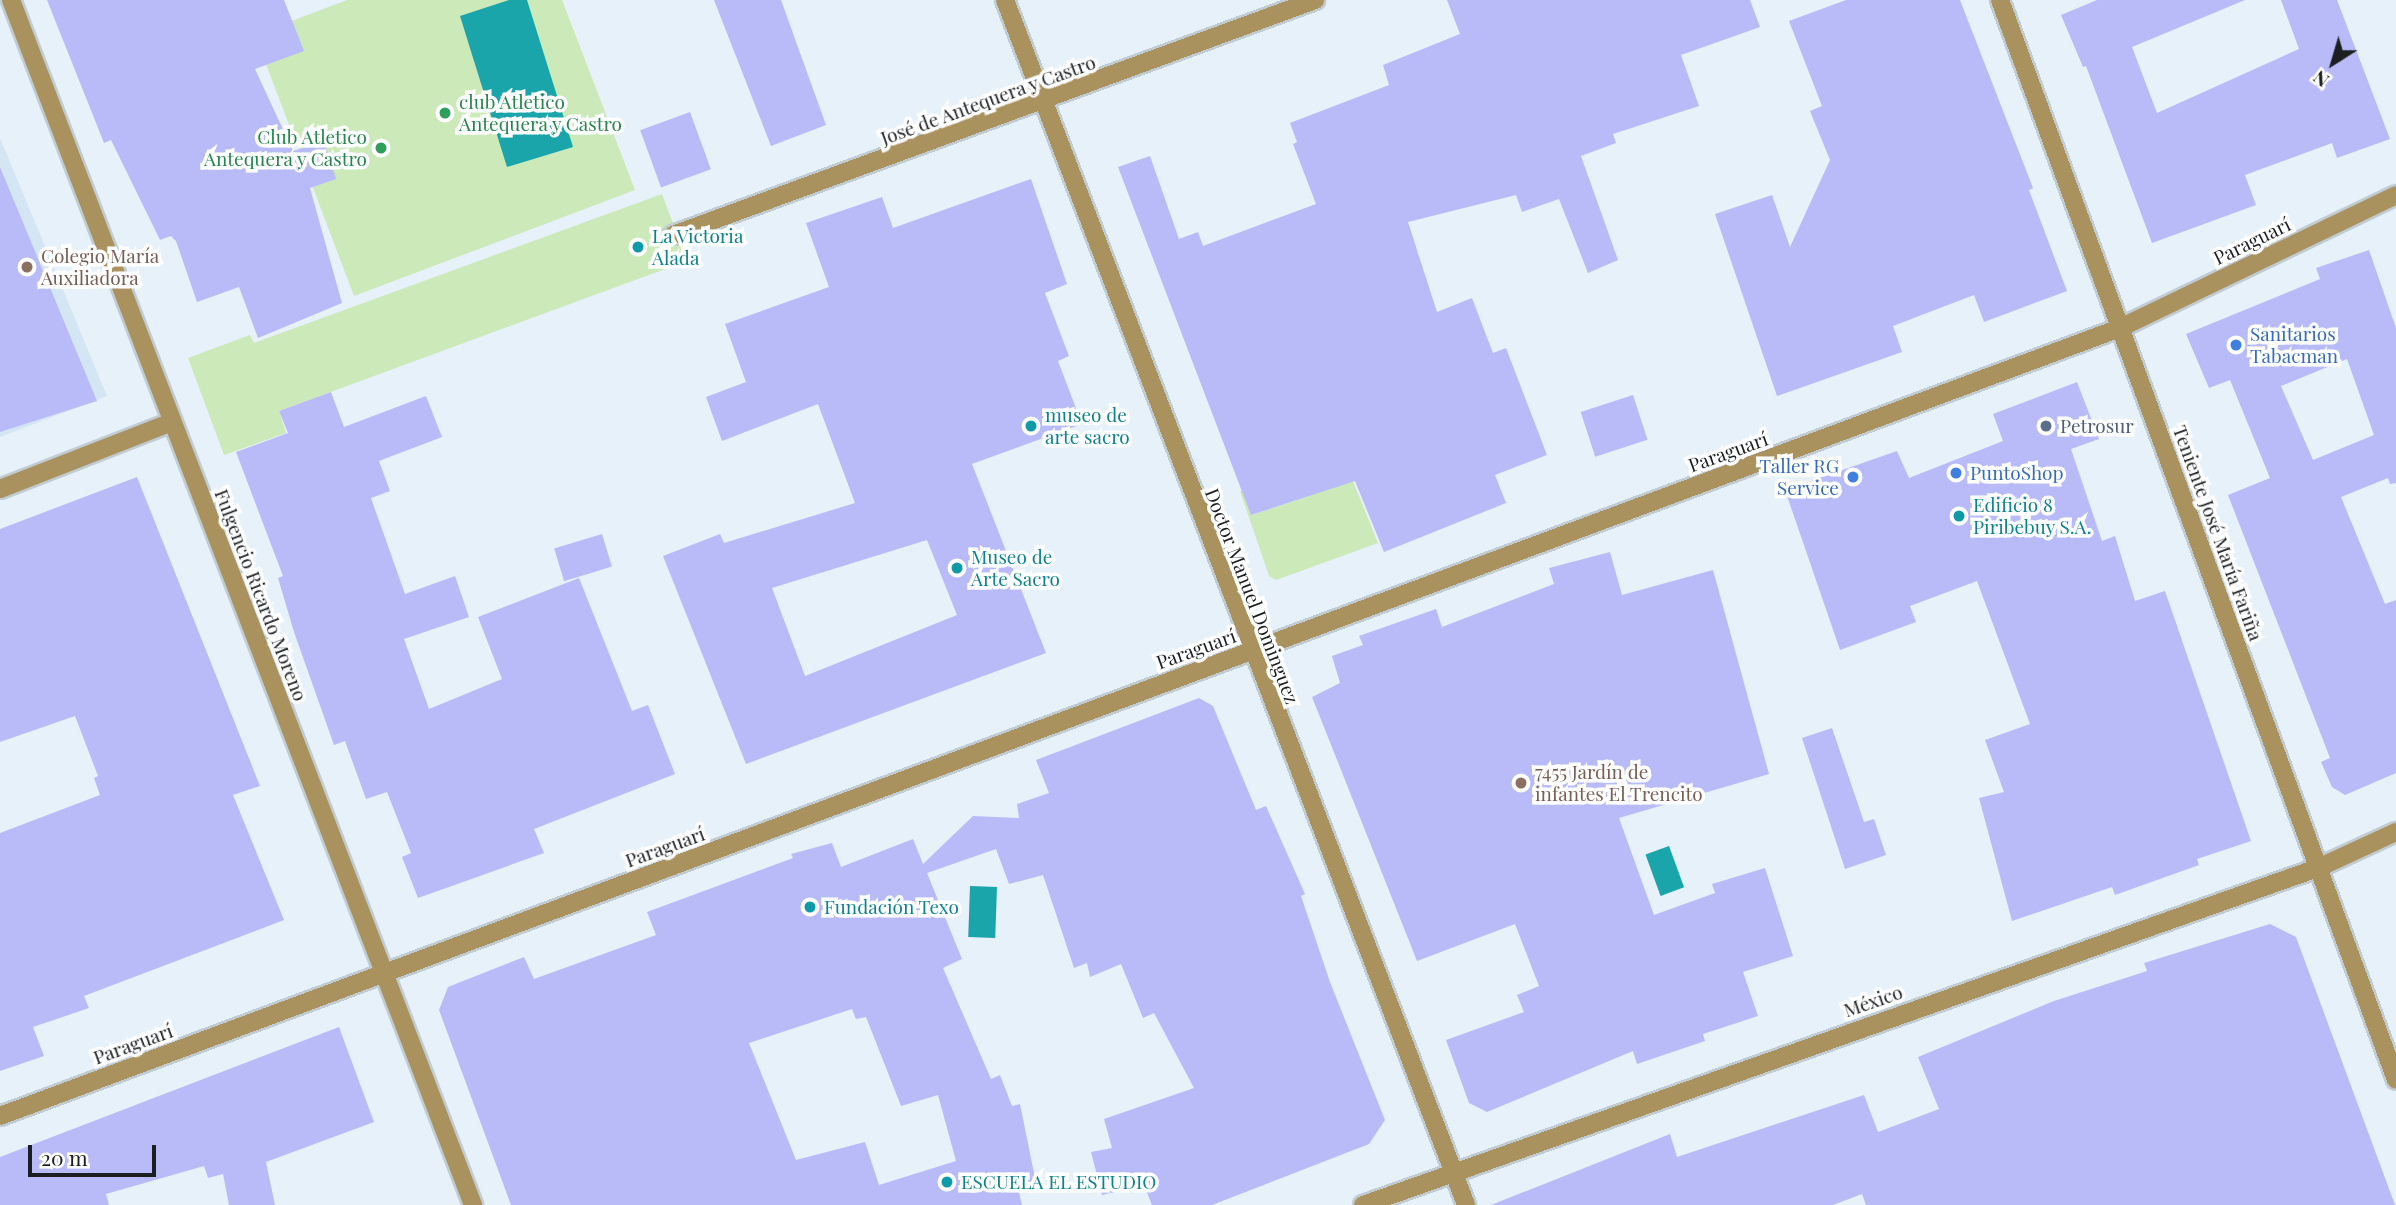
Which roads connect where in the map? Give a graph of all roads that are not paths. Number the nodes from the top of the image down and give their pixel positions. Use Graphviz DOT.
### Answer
graph roads {
  1 [pos="11,0"];
  2 [pos="1005,0"];
  3 [pos="1315,0"];
  4 [pos="2000,0"];
  5 [pos="1043,103"];
  6 [pos="2396,195"];
  7 [pos="673,235"];
  8 [pos="2120,328"];
  9 [pos="172,422"];
  10 [pos="0,489"];
  11 [pos="1251,652"];
  12 [pos="2396,832"];
  13 [pos="2318,868"];
  14 [pos="384,974"];
  15 [pos="2396,1080"];
  16 [pos="0,1116"];
  17 [pos="1453,1170"];
  18 [pos="473,1205"];
  19 [pos="1363,1205"];
  20 [pos="1466,1205"];
  1 -- 9 [label="street, Fulgencio Ricardo Moreno"];
  2 -- 5 [label="street, Doctor Manuel Dominguez"];
  3 -- 5 [label="street, José de Antequera y Castro"];
  4 -- 8 [label="street, Teniente José María Fariña"];
  5 -- 7 [label="street, José de Antequera y Castro"];
  5 -- 11 [label="street, Doctor Manuel Dominguez"];
  6 -- 8 [label="street, Paraguarí"];
  8 -- 11 [label="street, Paraguarí"];
  8 -- 13 [label="street, Teniente José María Fariña"];
  9 -- 10 [label="street"];
  9 -- 14 [label="street, Fulgencio Ricardo Moreno"];
  11 -- 14 [label="street, Paraguarí"];
  11 -- 17 [label="street, Doctor Manuel Dominguez"];
  12 -- 13 [label="street, México"];
  13 -- 15 [label="street, Teniente José María Fariña"];
  13 -- 17 [label="street, México"];
  14 -- 16 [label="street, Paraguarí"];
  14 -- 18 [label="street, Fulgencio Ricardo Moreno"];
  17 -- 19 [label="street, México"];
  17 -- 20 [label="street, Doctor Manuel Dominguez"];
}
